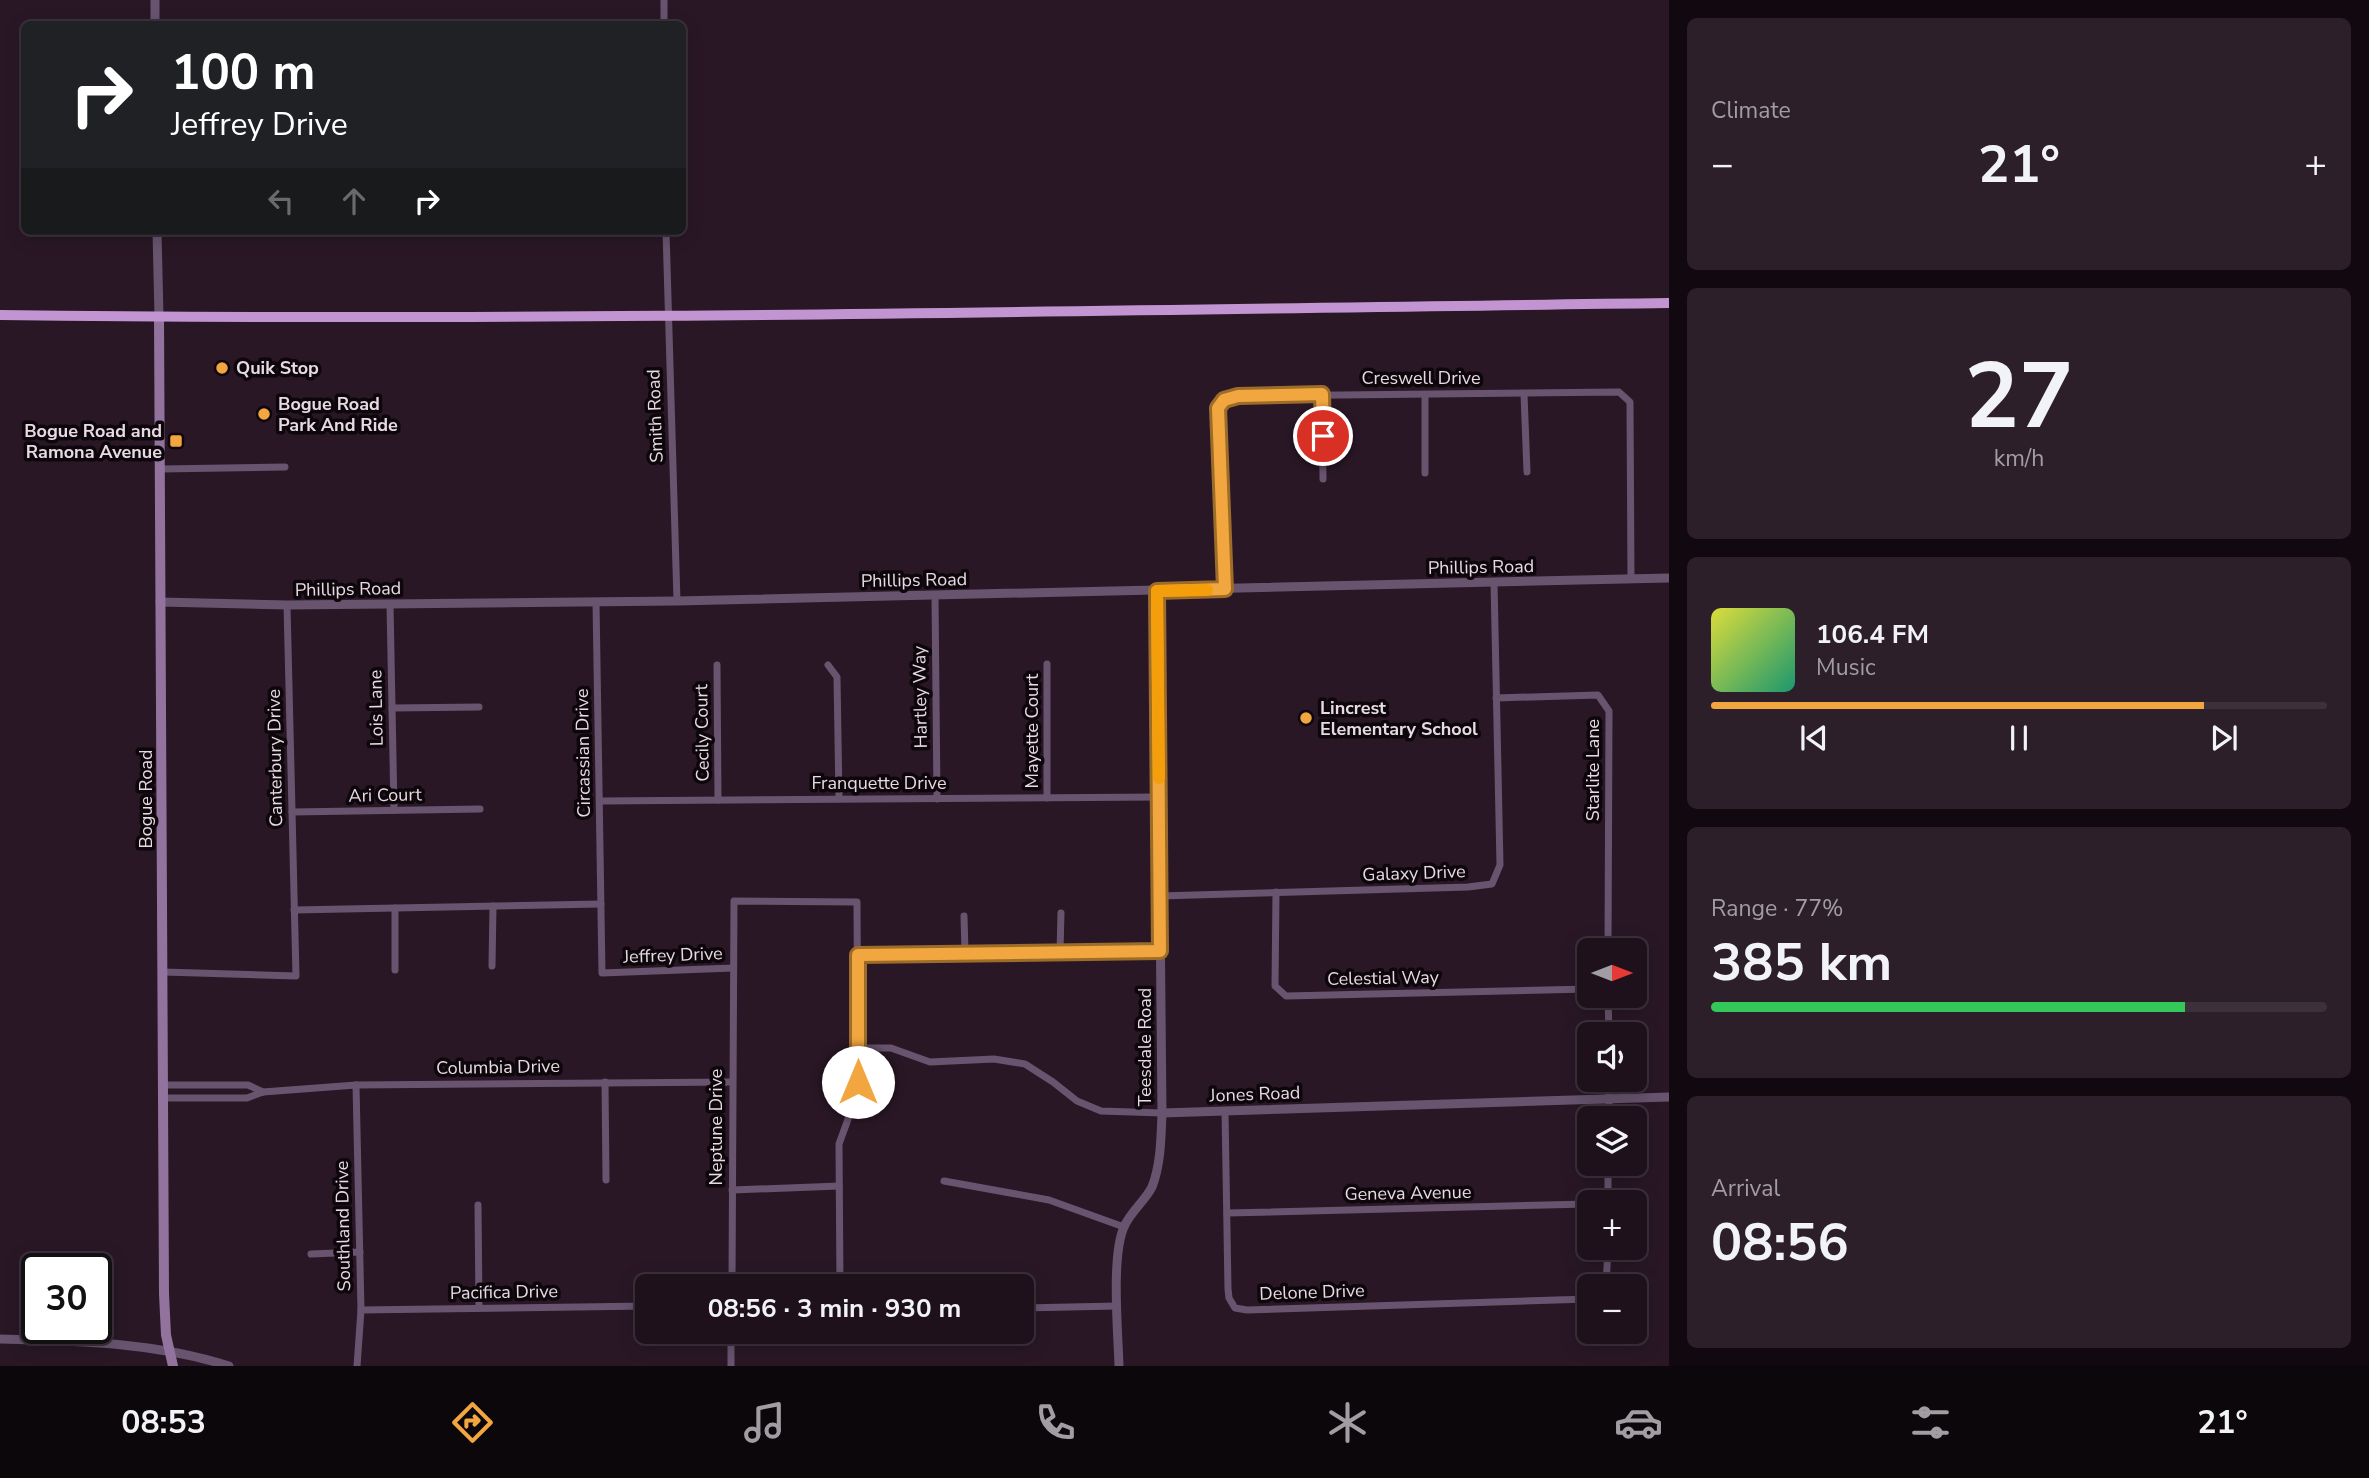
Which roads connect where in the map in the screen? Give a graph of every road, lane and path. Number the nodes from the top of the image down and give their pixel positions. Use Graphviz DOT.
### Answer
graph roads {
  1 [pos="155,0"];
  2 [pos="664,0"];
  3 [pos="155,21"];
  4 [pos="664,21"];
  5 [pos="157,235"];
  6 [pos="666,235"];
  7 [pos="1669,303"];
  8 [pos="0,315"];
  9 [pos="667,316"];
  10 [pos="159,317"];
  11 [pos="1322,394"];
  12 [pos="1524,394"];
  13 [pos="1425,395"];
  14 [pos="285,467"];
  15 [pos="161,469"];
  16 [pos="1527,472"];
  17 [pos="1425,473"];
  18 [pos="1323,479"];
  19 [pos="1669,578"];
  20 [pos="1631,579"];
  21 [pos="1494,582"];
  22 [pos="1225,589"];
  23 [pos="1157,591"];
  24 [pos="935,595"];
  25 [pos="677,601"];
  26 [pos="160,602"];
  27 [pos="596,602"];
  28 [pos="390,604"];
  29 [pos="287,605"];
  30 [pos="1047,664"];
  31 [pos="717,666"];
  32 [pos="828,666"];
  33 [pos="1496,698"];
  34 [pos="479,707"];
  35 [pos="392,708"];
  36 [pos="1159,797"];
  37 [pos="1047,798"];
  38 [pos="839,799"];
  39 [pos="937,799"];
  40 [pos="719,800"];
  41 [pos="600,801"];
  42 [pos="480,809"];
  43 [pos="394,810"];
  44 [pos="292,812"];
  45 [pos="1276,892"];
  46 [pos="1160,896"];
  47 [pos="601,904"];
  48 [pos="493,906"];
  49 [pos="395,908"];
  50 [pos="294,910"];
  51 [pos="1061,913"];
  52 [pos="964,916"];
  53 [pos="1608,938"];
  54 [pos="1160,951"];
  55 [pos="1060,952"];
  56 [pos="965,953"];
  57 [pos="858,955"];
  58 [pos="492,966"];
  59 [pos="733,968"];
  60 [pos="395,970"];
  61 [pos="163,972"];
  62 [pos="1577,989"];
  63 [pos="858,1048"];
  64 [pos="606,1082"];
  65 [pos="732,1082"];
  66 [pos="163,1085"];
  67 [pos="356,1085"];
  68 [pos="263,1092"];
  69 [pos="1609,1092"];
  70 [pos="1609,1097"];
  71 [pos="1669,1097"];
  72 [pos="163,1098"];
  73 [pos="1609,1106"];
  74 [pos="1226,1111"];
  75 [pos="1162,1113"];
  76 [pos="606,1180"];
  77 [pos="944,1181"];
  78 [pos="839,1186"];
  79 [pos="732,1190"];
  80 [pos="478,1205"];
  81 [pos="1577,1205"];
  82 [pos="1227,1213"];
  83 [pos="1124,1227"];
  84 [pos="360,1252"];
  85 [pos="311,1254"];
  86 [pos="732,1274"];
  87 [pos="840,1274"];
  88 [pos="1577,1299"];
  89 [pos="635,1306"];
  90 [pos="1117,1306"];
  91 [pos="479,1308"];
  92 [pos="1034,1308"];
  93 [pos="360,1310"];
  94 [pos="0,1339"];
  95 [pos="732,1344"];
  96 [pos="169,1350"];
  97 [pos="173,1366"];
  98 [pos="229,1366"];
  99 [pos="357,1366"];
  100 [pos="731,1366"];
  101 [pos="1119,1366"];
  1 -- 3 [label="street"];
  2 -- 4 [label="street"];
  5 -- 10 [label="street, Bogue Road"];
  6 -- 9 [label="street, Smith Road"];
  7 -- 9 [label="highway"];
  8 -- 10 [label="highway"];
  9 -- 10 [label="highway"];
  9 -- 25 [label="street, Smith Road"];
  10 -- 15 [label="main road, Bogue Road"];
  11 -- 13 [label="street, Creswell Drive"];
  11 -- 18 [label="street"];
  11 -- 22 [label="street, Creswell Drive"];
  12 -- 13 [label="street, Creswell Drive"];
  12 -- 16 [label="street"];
  12 -- 20 [label="street, Creswell Drive"];
  13 -- 17 [label="street"];
  14 -- 15 [label="street"];
  15 -- 26 [label="main road, Bogue Road"];
  19 -- 20 [label="street, Phillips Road"];
  20 -- 21 [label="street, Phillips Road"];
  21 -- 22 [label="street, Phillips Road"];
  21 -- 33 [label="street, Galaxy Drive"];
  22 -- 23 [label="street, Phillips Road"];
  23 -- 24 [label="street, Phillips Road"];
  23 -- 36 [label="street, Teesdale Road"];
  24 -- 25 [label="street, Phillips Road"];
  24 -- 39 [label="street, Hartley Way"];
  25 -- 27 [label="street, Phillips Road"];
  26 -- 29 [label="street, Phillips Road"];
  26 -- 61 [label="main road, Bogue Road"];
  27 -- 28 [label="street, Phillips Road"];
  27 -- 41 [label="street, Circassian Drive"];
  28 -- 29 [label="street, Phillips Road"];
  28 -- 35 [label="street, Lois Lane"];
  29 -- 44 [label="street, Canterbury Drive"];
  30 -- 37 [label="street, Mayette Court"];
  31 -- 40 [label="street, Cecily Court"];
  32 -- 38 [label="street"];
  33 -- 45 [label="street, Galaxy Drive"];
  33 -- 53 [label="street, Starlite Lane"];
  34 -- 35 [label="street"];
  35 -- 43 [label="street, Lois Lane"];
  36 -- 37 [label="street, Franquette Drive"];
  36 -- 46 [label="street, Teesdale Road"];
  37 -- 39 [label="street, Franquette Drive"];
  38 -- 39 [label="street, Franquette Drive"];
  38 -- 40 [label="street, Franquette Drive"];
  40 -- 41 [label="street, Franquette Drive"];
  41 -- 47 [label="street, Circassian Drive"];
  42 -- 43 [label="street, Ari Court"];
  43 -- 44 [label="street, Ari Court"];
  44 -- 50 [label="street, Canterbury Drive"];
  45 -- 46 [label="street, Galaxy Drive"];
  45 -- 62 [label="street, Celestial Way"];
  46 -- 54 [label="street, Teesdale Road"];
  47 -- 48 [label="street"];
  47 -- 59 [label="street, Jeffrey Drive"];
  48 -- 49 [label="street"];
  48 -- 58 [label="street"];
  49 -- 50 [label="street"];
  49 -- 60 [label="street"];
  50 -- 61 [label="street"];
  51 -- 55 [label="street"];
  52 -- 56 [label="street"];
  54 -- 55 [label="street"];
  54 -- 75 [label="street, Teesdale Road"];
  55 -- 56 [label="street"];
  56 -- 57 [label="street"];
  57 -- 59 [label="street, Jeffrey Drive"];
  57 -- 63 [label="street"];
  59 -- 65 [label="street, Neptune Drive"];
  61 -- 66 [label="main road, Bogue Road"];
  63 -- 75 [label="street, Jones Road"];
  63 -- 78 [label="street"];
  64 -- 65 [label="street, Columbia Drive"];
  64 -- 67 [label="street, Columbia Drive"];
  64 -- 76 [label="street"];
  65 -- 79 [label="street, Neptune Drive"];
  66 -- 68 [label="street, Columbia Drive"];
  66 -- 72 [label="main road, Bogue Road"];
  67 -- 68 [label="street, Columbia Drive"];
  67 -- 84 [label="street, Southland Drive"];
  68 -- 72 [label="street, Columbia Drive"];
  69 -- 70 [label="street"];
  70 -- 71 [label="street, Jones Road"];
  70 -- 73 [label="street"];
  70 -- 74 [label="street, Jones Road"];
  72 -- 96 [label="main road, Bogue Road"];
  74 -- 75 [label="street, Jones Road"];
  74 -- 82 [label="street, Delone Drive"];
  75 -- 83 [label="street, Teesdale Road"];
  77 -- 83 [label="street"];
  78 -- 79 [label="street"];
  78 -- 87 [label="street"];
  79 -- 86 [label="street, Neptune Drive"];
  80 -- 91 [label="street"];
  81 -- 82 [label="street, Geneva Avenue"];
  82 -- 88 [label="street, Delone Drive"];
  83 -- 90 [label="street, Teesdale Road"];
  84 -- 85 [label="street"];
  84 -- 93 [label="street, Southland Drive"];
  89 -- 91 [label="street, Pacifica Drive"];
  90 -- 92 [label="street"];
  90 -- 101 [label="street, Teesdale Road"];
  91 -- 93 [label="street, Pacifica Drive"];
  93 -- 99 [label="street, Southland Drive"];
  94 -- 96 [label="street"];
  95 -- 100 [label="street"];
  96 -- 97 [label="main road, Bogue Road"];
  96 -- 98 [label="street"];
}
